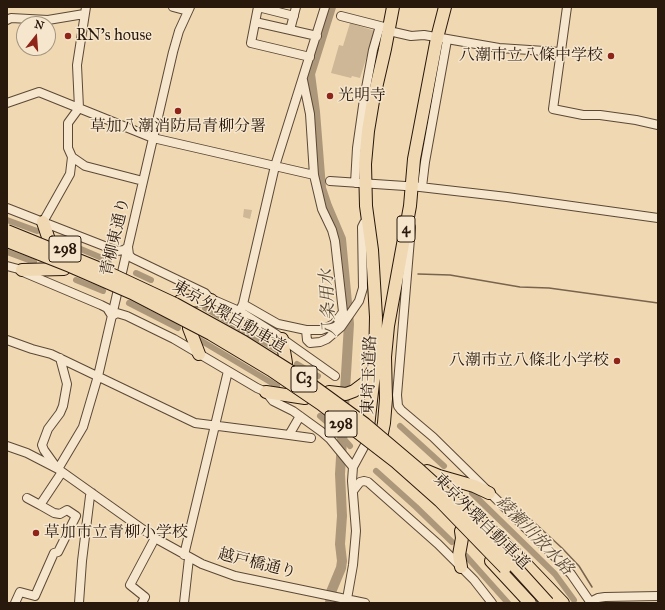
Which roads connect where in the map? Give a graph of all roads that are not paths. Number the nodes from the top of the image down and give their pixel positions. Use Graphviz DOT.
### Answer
graph roads {
  1 [pos="173,7"];
  2 [pos="296,7"];
  3 [pos="325,7"];
  4 [pos="393,7"];
  5 [pos="445,7"];
  6 [pos="567,7"];
  7 [pos="189,9"];
  8 [pos="85,10"];
  9 [pos="294,16"];
  10 [pos="341,16"];
  11 [pos="7,20"];
  12 [pos="255,22"];
  13 [pos="386,28"];
  14 [pos="290,30"];
  15 [pos="317,36"];
  16 [pos="442,39"];
  17 [pos="560,52"];
  18 [pos="310,57"];
  19 [pos="303,80"];
  20 [pos="7,103"];
  21 [pos="79,108"];
  22 [pos="658,125"];
  23 [pos="153,138"];
  24 [pos="72,157"];
  25 [pos="275,166"];
  26 [pos="314,176"];
  27 [pos="143,181"];
  28 [pos="330,181"];
  29 [pos="360,183"];
  30 [pos="417,186"];
  31 [pos="410,206"];
  32 [pos="7,208"];
  33 [pos="658,218"];
  34 [pos="368,220"];
  35 [pos="43,222"];
  36 [pos="7,227"];
  37 [pos="7,231"];
  38 [pos="7,241"];
  39 [pos="50,243"];
  40 [pos="7,246"];
  41 [pos="128,248"];
  42 [pos="7,266"];
  43 [pos="64,269"];
  44 [pos="22,270"];
  45 [pos="121,274"];
  46 [pos="117,292"];
  47 [pos="211,300"];
  48 [pos="180,301"];
  49 [pos="241,308"];
  50 [pos="112,316"];
  51 [pos="190,328"];
  52 [pos="306,330"];
  53 [pos="282,339"];
  54 [pos="7,340"];
  55 [pos="199,354"];
  56 [pos="60,358"];
  57 [pos="286,363"];
  58 [pos="375,365"];
  59 [pos="228,371"];
  60 [pos="98,376"];
  61 [pos="335,376"];
  62 [pos="266,392"];
  63 [pos="329,392"];
  64 [pos="305,398"];
  65 [pos="300,416"];
  66 [pos="369,423"];
  67 [pos="214,425"];
  68 [pos="382,433"];
  69 [pos="288,435"];
  70 [pos="311,438"];
  71 [pos="366,443"];
  72 [pos="7,446"];
  73 [pos="353,467"];
  74 [pos="60,470"];
  75 [pos="427,471"];
  76 [pos="353,491"];
  77 [pos="92,493"];
  78 [pos="489,493"];
  79 [pos="27,498"];
  80 [pos="40,505"];
  81 [pos="461,531"];
  82 [pos="155,538"];
  83 [pos="187,556"];
  84 [pos="461,567"];
  85 [pos="529,568"];
  86 [pos="658,596"];
  87 [pos="347,599"];
  88 [pos="590,602"];
  89 [pos="15,603"];
  90 [pos="79,603"];
  91 [pos="142,603"];
  92 [pos="184,603"];
  93 [pos="365,603"];
  94 [pos="492,603"];
  95 [pos="530,603"];
  96 [pos="537,603"];
  97 [pos="548,603"];
  98 [pos="557,603"];
  99 [pos="563,603"];
  1 -- 7 [label="street"];
  2 -- 9 [label="street"];
  3 -- 15 [label="street"];
  4 -- 13 [label="highway, 東埼玉道路"];
  5 -- 16 [label="highway, 東埼玉道路 / 4"];
  6 -- 17 [label="street"];
  7 -- 23 [label="street, 青柳東通り"];
  8 -- 11 [label="street"];
  8 -- 21 [label="street"];
  9 -- 12 [label="street"];
  9 -- 14 [label="street"];
  10 -- 13 [label="street"];
  12 -- 14 [label="street"];
  12 -- 18 [label="street"];
  13 -- 16 [label="street"];
  13 -- 29 [label="highway, 東埼玉道路"];
  14 -- 15 [label="street"];
  15 -- 18 [label="street"];
  16 -- 17 [label="street"];
  16 -- 30 [label="highway, 東埼玉道路 / 4"];
  17 -- 22 [label="street"];
  18 -- 19 [label="street"];
  19 -- 25 [label="street"];
  19 -- 26 [label="street"];
  20 -- 21 [label="street"];
  21 -- 23 [label="street"];
  21 -- 24 [label="street"];
  23 -- 25 [label="street"];
  23 -- 27 [label="street, 青柳東通り"];
  24 -- 27 [label="street"];
  24 -- 35 [label="street"];
  25 -- 26 [label="street"];
  25 -- 49 [label="street"];
  26 -- 52 [label="street"];
  27 -- 41 [label="street, 青柳東通り"];
  28 -- 29 [label="street"];
  29 -- 30 [label="street"];
  29 -- 34 [label="highway, 東埼玉道路"];
  30 -- 31 [label="highway, 東埼玉道路 / 4"];
  30 -- 33 [label="street"];
  31 -- 68 [label="highway, 東埼玉道路 / 4"];
  31 -- 78 [label="street"];
  32 -- 35 [label="street"];
  34 -- 52 [label="street"];
  34 -- 58 [label="highway, 東埼玉道路"];
  35 -- 39 [label="highway"];
  35 -- 41 [label="street"];
  36 -- 39 [label="highway, 298"];
  37 -- 97 [label="highway, 東京外環自動車道 / C3, bridge"];
  38 -- 96 [label="highway, 東京外環自動車道 / C3, bridge"];
  39 -- 45 [label="highway, 298"];
  40 -- 43 [label="highway, 298"];
  41 -- 45 [label="street, 青柳東通り"];
  41 -- 47 [label="street"];
  42 -- 44 [label="street"];
  43 -- 44 [label="highway"];
  43 -- 46 [label="highway, 298"];
  44 -- 50 [label="street"];
  45 -- 46 [label="street, 青柳東通り"];
  45 -- 48 [label="highway, 298"];
  46 -- 50 [label="street, 青柳東通り"];
  46 -- 51 [label="highway, 298"];
  47 -- 48 [label="highway"];
  47 -- 49 [label="street"];
  48 -- 57 [label="highway, 298"];
  49 -- 52 [label="street"];
  49 -- 53 [label="street"];
  50 -- 55 [label="street"];
  50 -- 60 [label="street, 青柳東通り"];
  51 -- 55 [label="highway"];
  51 -- 64 [label="highway, 298"];
  53 -- 57 [label="highway"];
  53 -- 61 [label="street"];
  54 -- 56 [label="street"];
  55 -- 59 [label="street"];
  56 -- 60 [label="street"];
  56 -- 74 [label="street"];
  57 -- 63 [label="highway, 298"];
  58 -- 63 [label="highway"];
  58 -- 66 [label="highway, 東埼玉道路"];
  59 -- 62 [label="street"];
  59 -- 67 [label="street"];
  60 -- 67 [label="street"];
  60 -- 74 [label="street, 青柳東通り"];
  62 -- 64 [label="highway"];
  62 -- 65 [label="street"];
  63 -- 66 [label="highway, 298"];
  64 -- 71 [label="highway, 298"];
  65 -- 69 [label="street"];
  65 -- 73 [label="street"];
  66 -- 68 [label="highway, 298"];
  66 -- 71 [label="highway, 東埼玉道路"];
  67 -- 69 [label="street"];
  67 -- 83 [label="street"];
  68 -- 71 [label="highway, 東埼玉道路"];
  68 -- 75 [label="highway, 298"];
  69 -- 70 [label="street"];
  71 -- 73 [label="street"];
  71 -- 81 [label="highway, 298"];
  72 -- 74 [label="street, 越戸橋通り"];
  73 -- 76 [label="street"];
  74 -- 77 [label="street, 越戸橋通り"];
  74 -- 80 [label="street, 青柳東通り"];
  75 -- 78 [label="highway"];
  75 -- 85 [label="highway, 298"];
  76 -- 84 [label="street"];
  76 -- 87 [label="street"];
  77 -- 82 [label="street, 越戸橋通り"];
  77 -- 90 [label="street"];
  78 -- 88 [label="street"];
  79 -- 80 [label="street"];
  80 -- 89 [label="street"];
  81 -- 84 [label="highway"];
  81 -- 95 [label="highway, 298"];
  82 -- 83 [label="street, 越戸橋通り"];
  82 -- 91 [label="street"];
  83 -- 87 [label="street, 越戸橋通り"];
  83 -- 92 [label="street"];
  84 -- 94 [label="street"];
  85 -- 98 [label="highway, 298"];
  85 -- 99 [label="highway, 298"];
  86 -- 88 [label="street"];
  87 -- 93 [label="street, 越戸橋通り"];
}
